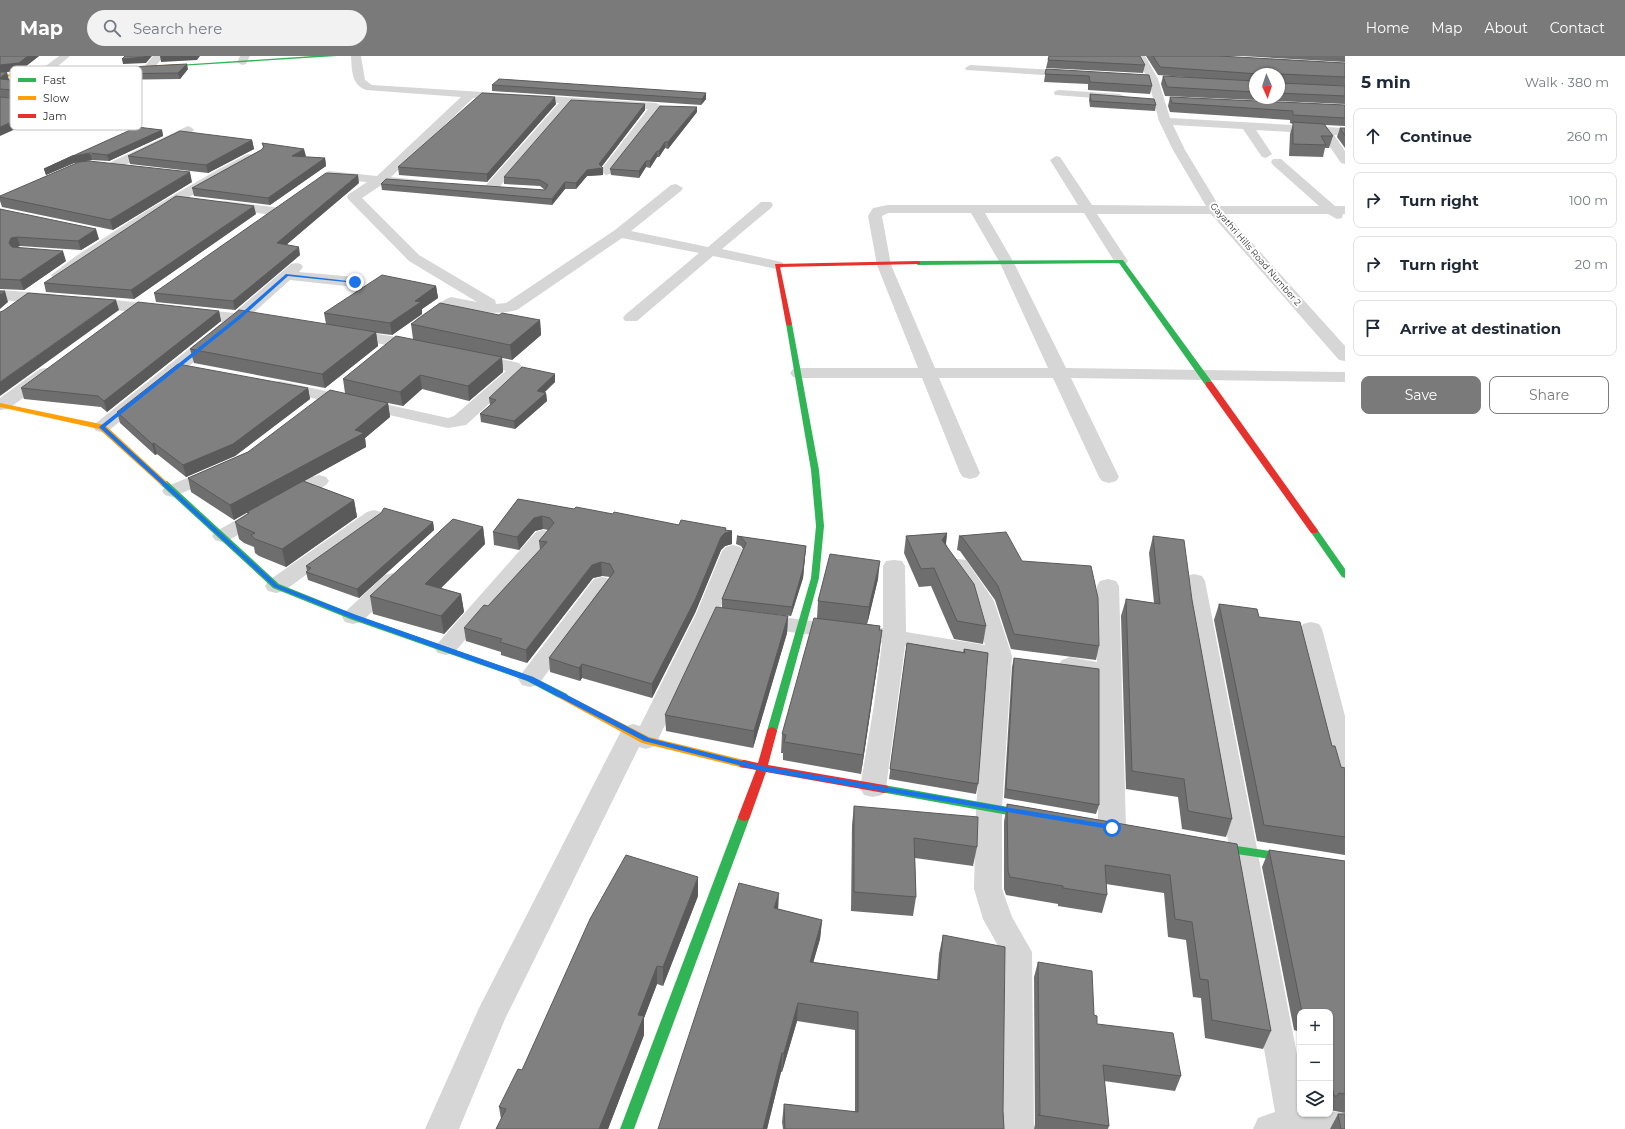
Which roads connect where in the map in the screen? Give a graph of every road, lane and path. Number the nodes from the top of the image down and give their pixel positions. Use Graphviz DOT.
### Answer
graph roads {
  1 [pos="65,56"];
  2 [pos="159,56"];
  3 [pos="335,56"];
  4 [pos="356,56"];
  5 [pos="1140,56"];
  6 [pos="244,59"];
  7 [pos="52,66"];
  8 [pos="142,67"];
  9 [pos="149,67"];
  10 [pos="970,68"];
  11 [pos="10,75"];
  12 [pos="1082,75"];
  13 [pos="0,76"];
  14 [pos="1137,78"];
  15 [pos="1152,79"];
  16 [pos="1168,80"];
  17 [pos="1059,93"];
  18 [pos="471,94"];
  19 [pos="1128,98"];
  20 [pos="568,100"];
  21 [pos="1154,100"];
  22 [pos="0,101"];
  23 [pos="1173,101"];
  24 [pos="10,102"];
  25 [pos="656,106"];
  26 [pos="670,106"];
  27 [pos="1165,121"];
  28 [pos="1247,126"];
  29 [pos="188,130"];
  30 [pos="1325,131"];
  31 [pos="1345,132"];
  32 [pos="258,153"];
  33 [pos="1266,154"];
  34 [pos="1056,160"];
  35 [pos="1345,160"];
  36 [pos="1277,162"];
  37 [pos="133,170"];
  38 [pos="606,171"];
  39 [pos="186,176"];
  40 [pos="208,179"];
  41 [pos="317,179"];
  42 [pos="380,180"];
  43 [pos="428,184"];
  44 [pos="476,187"];
  45 [pos="676,188"];
  46 [pos="176,199"];
  47 [pos="198,202"];
  48 [pos="213,204"];
  49 [pos="766,205"];
  50 [pos="1087,209"];
  51 [pos="976,210"];
  52 [pos="1216,210"];
  53 [pos="1339,211"];
  54 [pos="1345,222"];
  55 [pos="254,225"];
  56 [pos="98,233"];
  57 [pos="620,233"];
  58 [pos="113,236"];
  59 [pos="712,252"];
  60 [pos="60,255"];
  61 [pos="84,257"];
  62 [pos="1121,262"];
  63 [pos="884,264"];
  64 [pos="1007,264"];
  65 [pos="777,266"];
  66 [pos="355,282"];
  67 [pos="0,295"];
  68 [pos="27,296"];
  69 [pos="144,302"];
  70 [pos="11,309"];
  71 [pos="502,310"];
  72 [pos="238,318"];
  73 [pos="631,318"];
  74 [pos="118,321"];
  75 [pos="275,324"];
  76 [pos="335,332"];
  77 [pos="396,341"];
  78 [pos="432,349"];
  79 [pos="461,355"];
  80 [pos="378,356"];
  81 [pos="1345,356"];
  82 [pos="60,363"];
  83 [pos="177,367"];
  84 [pos="200,371"];
  85 [pos="799,373"];
  86 [pos="929,373"];
  87 [pos="1059,373"];
  88 [pos="1202,374"];
  89 [pos="1345,377"];
  90 [pos="347,381"];
  91 [pos="261,383"];
  92 [pos="329,396"];
  93 [pos="1,405"];
  94 [pos="311,410"];
  95 [pos="102,427"];
  96 [pos="236,464"];
  97 [pos="970,473"];
  98 [pos="1109,477"];
  99 [pos="319,481"];
  100 [pos="172,491"];
  101 [pos="374,516"];
  102 [pos="222,536"];
  103 [pos="543,536"];
  104 [pos="733,551"];
  105 [pos="952,556"];
  106 [pos="409,565"];
  107 [pos="894,566"];
  108 [pos="1345,575"];
  109 [pos="1194,581"];
  110 [pos="602,584"];
  111 [pos="276,586"];
  112 [pos="1108,586"];
  113 [pos="707,614"];
  114 [pos="353,617"];
  115 [pos="800,626"];
  116 [pos="1311,629"];
  117 [pos="895,637"];
  118 [pos="446,648"];
  119 [pos="1012,657"];
  120 [pos="1046,662"];
  121 [pos="1108,671"];
  122 [pos="530,679"];
  123 [pos="640,736"];
  124 [pos="1345,766"];
  125 [pos="762,768"];
  126 [pos="873,788"];
  127 [pos="989,808"];
  128 [pos="1043,817"];
  129 [pos="1112,828"];
  130 [pos="1204,845"];
  131 [pos="1243,852"];
  132 [pos="1345,866"];
  133 [pos="1282,1125"];
  134 [pos="442,1129"];
  135 [pos="627,1129"];
  136 [pos="1017,1129"];
  137 [pos="1345,1129"];
  1 -- 7 [label="street"];
  2 -- 9 [label="street"];
  3 -- 6 [label="street"];
  4 -- 18 [label="street"];
  5 -- 15 [label="street, Gayathri Hills Road Number 2"];
  6 -- 9 [label="street"];
  8 -- 9 [label="street"];
  10 -- 12 [label="street"];
  11 -- 13 [label="street"];
  14 -- 15 [label="street"];
  15 -- 16 [label="street"];
  15 -- 21 [label="street, Gayathri Hills Road Number 2"];
  17 -- 19 [label="street"];
  18 -- 20 [label="street"];
  18 -- 42 [label="street"];
  20 -- 25 [label="street"];
  20 -- 44 [label="street"];
  21 -- 23 [label="street"];
  21 -- 27 [label="street, Gayathri Hills Road Number 2"];
  22 -- 24 [label="street"];
  25 -- 26 [label="street"];
  25 -- 38 [label="street"];
  27 -- 28 [label="street"];
  27 -- 52 [label="street, Gayathri Hills Road Number 2"];
  28 -- 30 [label="street"];
  28 -- 33 [label="street"];
  29 -- 37 [label="street"];
  30 -- 31 [label="street"];
  30 -- 35 [label="street"];
  32 -- 40 [label="street"];
  34 -- 50 [label="street"];
  36 -- 53 [label="street"];
  39 -- 40 [label="street"];
  40 -- 46 [label="street"];
  41 -- 42 [label="street"];
  42 -- 43 [label="street"];
  42 -- 71 [label="street"];
  45 -- 57 [label="street"];
  46 -- 47 [label="street"];
  46 -- 58 [label="street"];
  48 -- 55 [label="street"];
  49 -- 59 [label="street"];
  50 -- 51 [label="street"];
  50 -- 52 [label="street"];
  50 -- 62 [label="street"];
  51 -- 63 [label="street"];
  51 -- 64 [label="street"];
  52 -- 53 [label="street"];
  52 -- 81 [label="street, Gayathri Hills Road Number 2"];
  53 -- 54 [label="street"];
  56 -- 58 [label="street"];
  57 -- 59 [label="street"];
  57 -- 71 [label="street"];
  58 -- 61 [label="street"];
  59 -- 65 [label="street"];
  59 -- 73 [label="street"];
  60 -- 61 [label="street"];
  61 -- 68 [label="street"];
  62 -- 64 [label="street"];
  62 -- 88 [label="street"];
  63 -- 64 [label="street"];
  63 -- 65 [label="street"];
  63 -- 86 [label="street"];
  64 -- 87 [label="street"];
  65 -- 85 [label="street"];
  66 -- 72 [label="street"];
  67 -- 68 [label="street"];
  68 -- 69 [label="street"];
  68 -- 70 [label="street"];
  69 -- 72 [label="street"];
  69 -- 74 [label="street"];
  71 -- 77 [label="street"];
  72 -- 75 [label="street"];
  72 -- 83 [label="street"];
  76 -- 77 [label="street"];
  77 -- 78 [label="street"];
  77 -- 80 [label="street"];
  79 -- 92 [label="street"];
  82 -- 93 [label="street"];
  83 -- 84 [label="street"];
  83 -- 95 [label="street"];
  85 -- 86 [label="street"];
  85 -- 115 [label="street"];
  86 -- 87 [label="street"];
  86 -- 97 [label="street"];
  87 -- 88 [label="street"];
  87 -- 98 [label="street"];
  88 -- 89 [label="street"];
  88 -- 108 [label="street"];
  90 -- 92 [label="street"];
  91 -- 92 [label="street"];
  92 -- 94 [label="street"];
  93 -- 95 [label="street"];
  95 -- 100 [label="street"];
  96 -- 100 [label="street"];
  99 -- 102 [label="street"];
  100 -- 102 [label="street"];
  101 -- 111 [label="street"];
  102 -- 111 [label="street"];
  103 -- 118 [label="street"];
  104 -- 113 [label="street"];
  105 -- 119 [label="street"];
  106 -- 114 [label="street"];
  107 -- 117 [label="street"];
  109 -- 131 [label="street"];
  110 -- 122 [label="street"];
  111 -- 114 [label="street"];
  112 -- 121 [label="street"];
  113 -- 115 [label="street"];
  113 -- 123 [label="street"];
  114 -- 118 [label="street"];
  115 -- 117 [label="street"];
  115 -- 125 [label="street"];
  116 -- 124 [label="street"];
  117 -- 119 [label="street"];
  117 -- 126 [label="street"];
  118 -- 122 [label="street"];
  119 -- 127 [label="street"];
  120 -- 121 [label="street"];
  121 -- 129 [label="street"];
  122 -- 123 [label="street"];
  123 -- 125 [label="street"];
  123 -- 134 [label="street"];
  125 -- 126 [label="street"];
  125 -- 135 [label="street"];
  126 -- 127 [label="street"];
  127 -- 128 [label="street"];
  127 -- 136 [label="street"];
  130 -- 131 [label="street"];
  131 -- 132 [label="street"];
  131 -- 133 [label="street"];
  133 -- 137 [label="street"];
}
